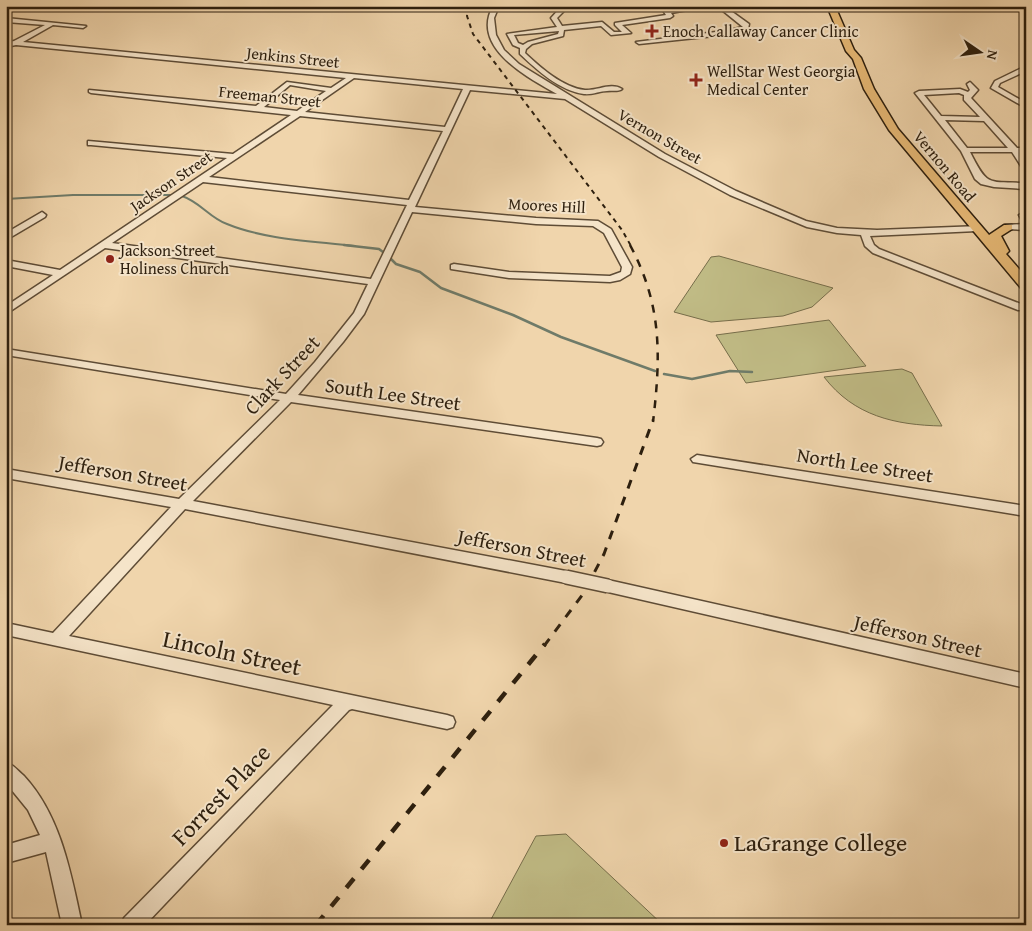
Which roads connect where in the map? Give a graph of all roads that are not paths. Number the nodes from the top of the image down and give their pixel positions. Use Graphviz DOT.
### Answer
graph roads {
  1 [pos="10,6"];
  2 [pos="496,6"];
  3 [pos="566,6"];
  4 [pos="707,6"];
  5 [pos="720,6"];
  6 [pos="831,6"];
  7 [pos="840,6"];
  8 [pos="6,8"];
  9 [pos="8,19"];
  10 [pos="51,24"];
  11 [pos="83,26"];
  12 [pos="561,28"];
  13 [pos="639,42"];
  14 [pos="16,43"];
  15 [pos="6,44"];
  16 [pos="524,47"];
  17 [pos="6,48"];
  18 [pos="857,58"];
  19 [pos="1025,69"];
  20 [pos="352,76"];
  21 [pos="970,84"];
  22 [pos="467,88"];
  23 [pos="620,89"];
  24 [pos="333,90"];
  25 [pos="91,91"];
  26 [pos="968,94"];
  27 [pos="567,97"];
  28 [pos="1026,106"];
  29 [pos="257,109"];
  30 [pos="298,113"];
  31 [pos="939,118"];
  32 [pos="985,118"];
  33 [pos="446,128"];
  34 [pos="91,144"];
  35 [pos="965,150"];
  36 [pos="1013,150"];
  37 [pos="1026,150"];
  38 [pos="233,156"];
  39 [pos="1026,167"];
  40 [pos="202,179"];
  41 [pos="1026,186"];
  42 [pos="411,206"];
  43 [pos="963,212"];
  44 [pos="1026,214"];
  45 [pos="42,215"];
  46 [pos="1026,222"];
  47 [pos="1026,226"];
  48 [pos="1008,227"];
  49 [pos="977,228"];
  50 [pos="864,232"];
  51 [pos="8,233"];
  52 [pos="104,245"];
  53 [pos="6,263"];
  54 [pos="454,268"];
  55 [pos="1012,268"];
  56 [pos="61,272"];
  57 [pos="374,282"];
  58 [pos="1026,285"];
  59 [pos="6,301"];
  60 [pos="19,302"];
  61 [pos="1022,308"];
  62 [pos="6,311"];
  63 [pos="6,352"];
  64 [pos="290,398"];
  65 [pos="597,442"];
  66 [pos="698,458"];
  67 [pos="6,473"];
  68 [pos="183,504"];
  69 [pos="1026,511"];
  70 [pos="6,629"];
  71 [pos="56,640"];
  72 [pos="1026,681"];
  73 [pos="350,703"];
  74 [pos="448,722"];
  75 [pos="6,770"];
  76 [pos="52,841"];
  77 [pos="6,854"];
  78 [pos="72,925"];
  79 [pos="130,925"];
  1 -- 8 [label="street"];
  2 -- 27 [label="street, Vernon Street"];
  3 -- 12 [label="street"];
  4 -- 12 [label="street"];
  5 -- 13 [label="street"];
  6 -- 18 [label="main road, Vernon Road"];
  7 -- 18 [label="main road, Vernon Road"];
  9 -- 10 [label="street"];
  10 -- 11 [label="street"];
  10 -- 14 [label="street"];
  12 -- 16 [label="street"];
  12 -- 16 [label="street"];
  14 -- 15 [label="street"];
  14 -- 17 [label="street"];
  14 -- 20 [label="street, Jenkins Street"];
  16 -- 23 [label="street"];
  18 -- 43 [label="main road, Vernon Road"];
  19 -- 28 [label="street"];
  20 -- 22 [label="street, Jenkins Street"];
  20 -- 24 [label="street, Jackson Street"];
  21 -- 26 [label="street"];
  22 -- 27 [label="street, Jenkins Street"];
  22 -- 33 [label="street, Clark Street"];
  24 -- 29 [label="street"];
  24 -- 30 [label="street, Jackson Street"];
  25 -- 29 [label="street, Freeman Street"];
  26 -- 31 [label="street"];
  26 -- 32 [label="street"];
  27 -- 50 [label="street, Vernon Street"];
  29 -- 30 [label="street, Freeman Street"];
  30 -- 33 [label="street, Freeman Street"];
  30 -- 38 [label="street, Jackson Street"];
  31 -- 32 [label="street"];
  31 -- 35 [label="street"];
  32 -- 36 [label="street"];
  33 -- 42 [label="street, Clark Street"];
  34 -- 38 [label="street"];
  35 -- 36 [label="street"];
  35 -- 41 [label="street"];
  36 -- 37 [label="street"];
  36 -- 39 [label="street"];
  38 -- 40 [label="street, Jackson Street"];
  40 -- 42 [label="street"];
  40 -- 52 [label="street, Jackson Street"];
  42 -- 54 [label="street, Moores Hill"];
  42 -- 57 [label="street, Clark Street"];
  43 -- 48 [label="main road"];
  43 -- 49 [label="main road, Vernon Road"];
  44 -- 46 [label="street"];
  45 -- 51 [label="street"];
  47 -- 48 [label="street"];
  48 -- 55 [label="main road"];
  49 -- 50 [label="street, Vernon Street"];
  49 -- 55 [label="main road, Vernon Road"];
  50 -- 61 [label="street"];
  52 -- 56 [label="street, Jackson Street"];
  52 -- 57 [label="street"];
  53 -- 56 [label="street"];
  55 -- 58 [label="main road, Vernon Road"];
  56 -- 60 [label="street, Jackson Street"];
  57 -- 64 [label="street, Clark Street"];
  59 -- 60 [label="street"];
  60 -- 62 [label="street, Jackson Street"];
  63 -- 64 [label="street, South Lee Street"];
  64 -- 65 [label="street, South Lee Street"];
  64 -- 68 [label="street, Clark Street"];
  66 -- 69 [label="street, North Lee Street"];
  67 -- 68 [label="street, Jefferson Street"];
  68 -- 71 [label="street, Clark Street"];
  68 -- 72 [label="street, Jefferson Street, bridge"];
  70 -- 71 [label="street, Lincoln Street"];
  71 -- 73 [label="street, Lincoln Street"];
  73 -- 74 [label="street, Lincoln Street"];
  73 -- 79 [label="street, Forrest Place"];
  75 -- 76 [label="street"];
  76 -- 77 [label="street"];
  76 -- 78 [label="street"];
}
